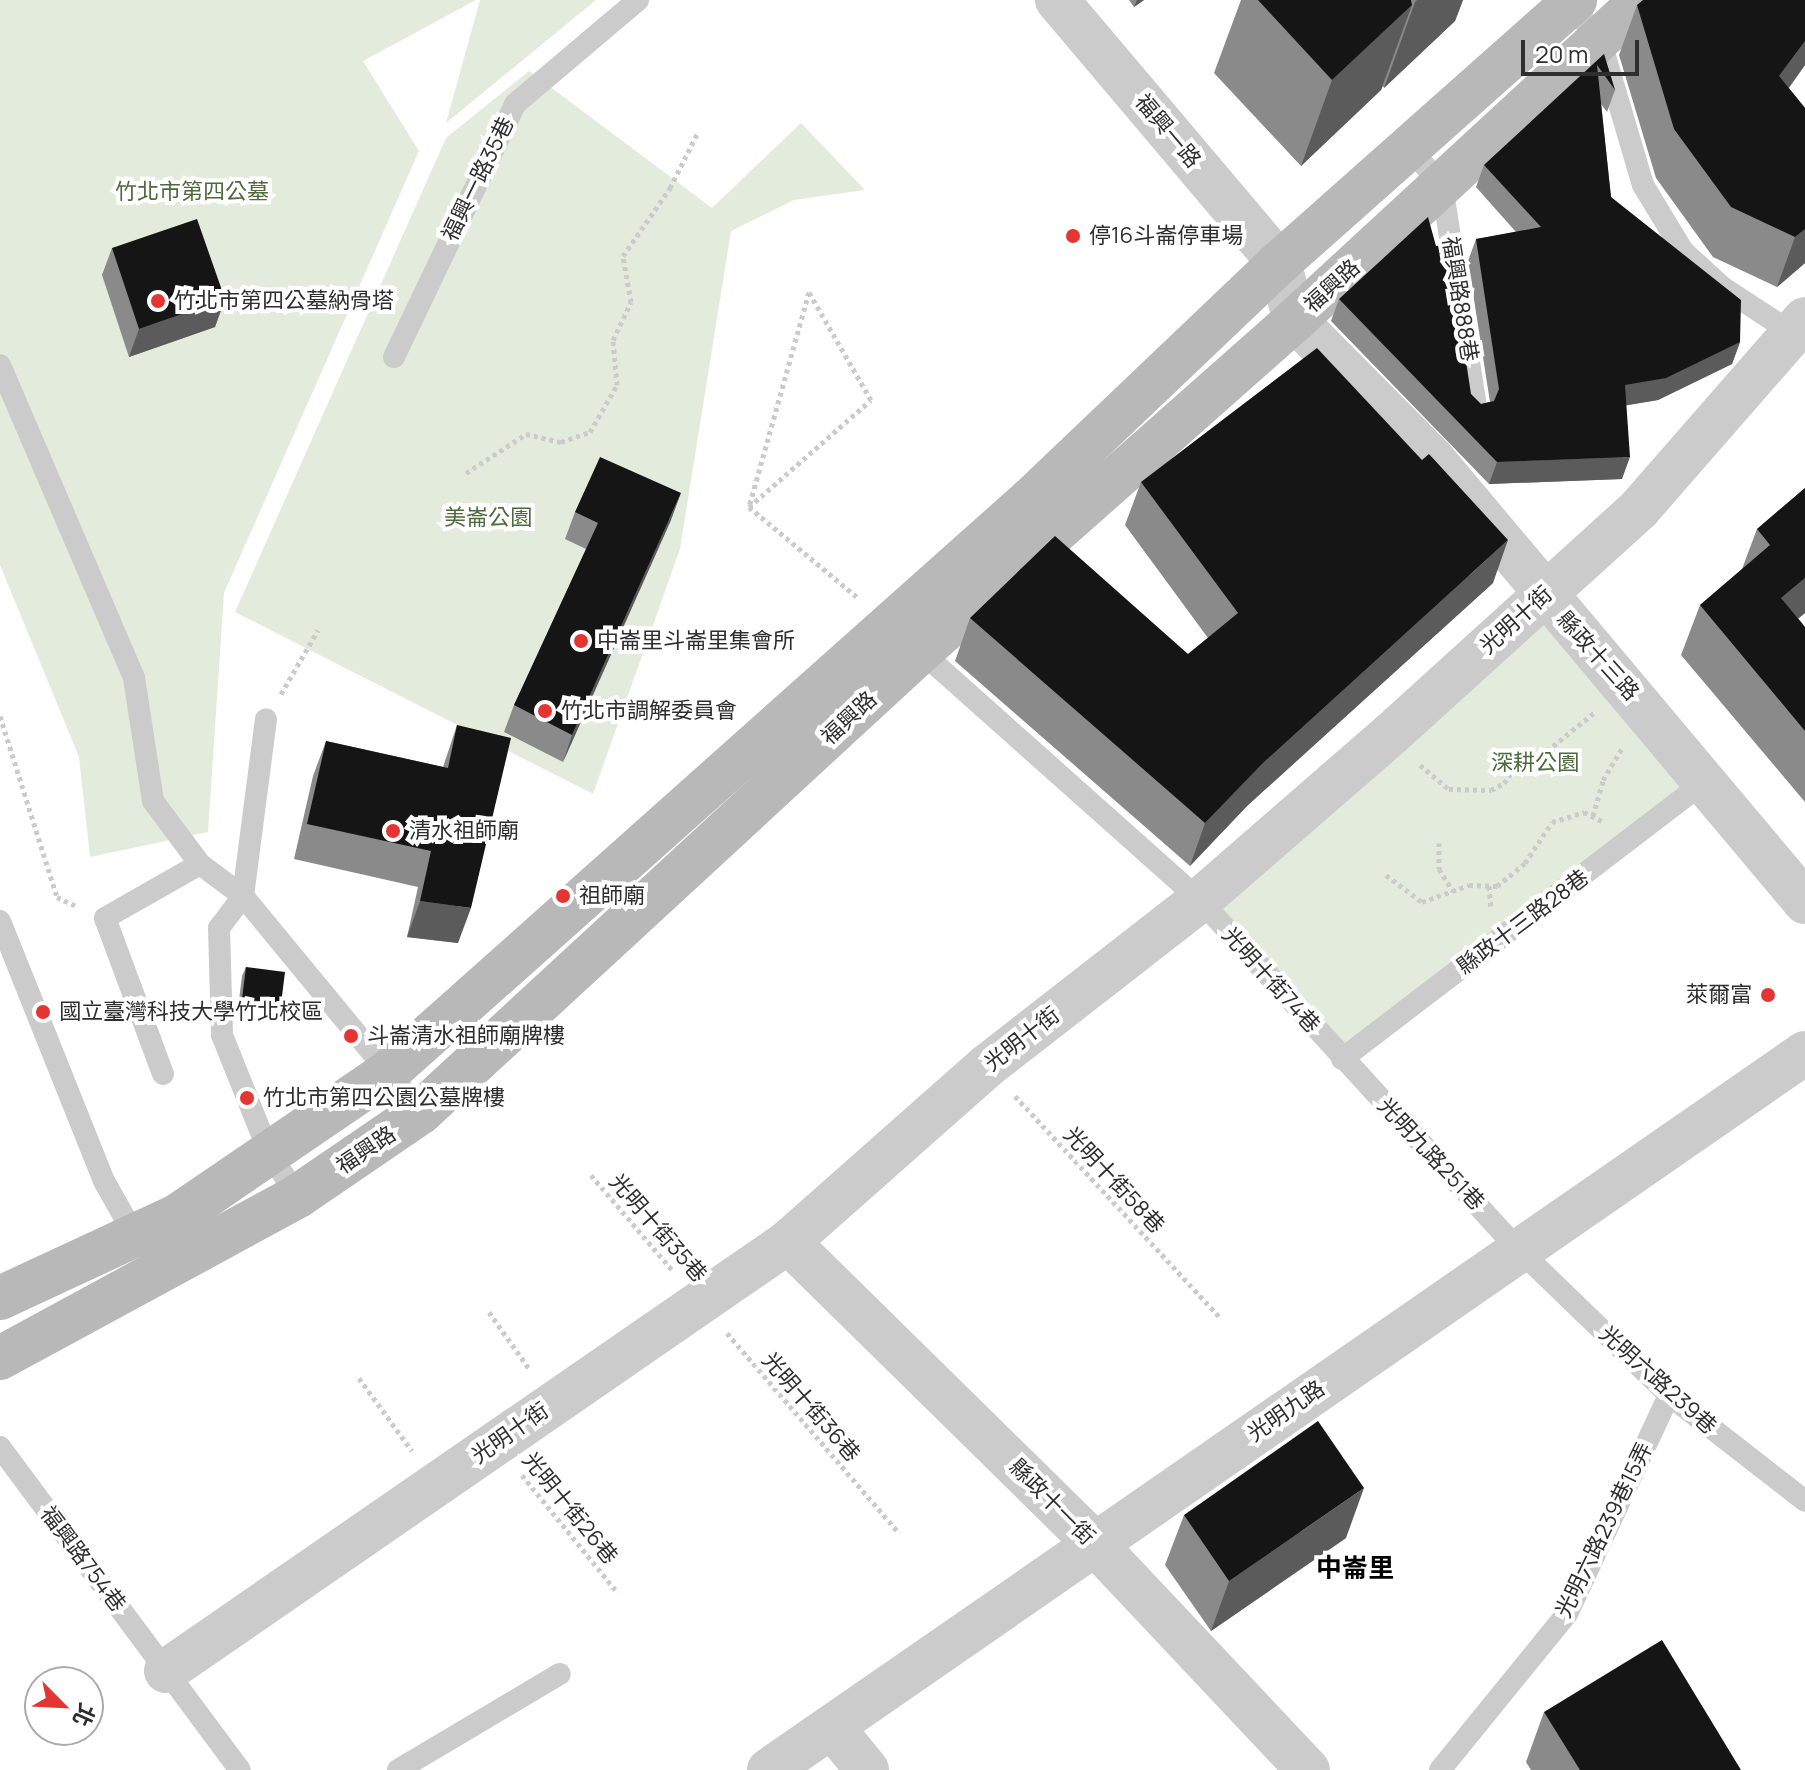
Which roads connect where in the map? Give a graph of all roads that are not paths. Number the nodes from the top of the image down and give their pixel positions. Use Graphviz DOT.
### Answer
graph roads {
  1 [pos="638,0"];
  2 [pos="1057,0"];
  3 [pos="1642,0"];
  4 [pos="1572,2"];
  5 [pos="1600,39"];
  6 [pos="1408,147"];
  7 [pos="1442,185"];
  8 [pos="1279,263"];
  9 [pos="1295,320"];
  10 [pos="1801,332"];
  11 [pos="394,357"];
  12 [pos="0,365"];
  13 [pos="1477,413"];
  14 [pos="1544,595"];
  15 [pos="904,637"];
  16 [pos="266,719"];
  17 [pos="1703,783"];
  18 [pos="200,864"];
  19 [pos="243,896"];
  20 [pos="1200,900"];
  21 [pos="1805,902"];
  22 [pos="0,921"];
  23 [pos="1805,1053"];
  24 [pos="1342,1059"];
  25 [pos="387,1073"];
  26 [pos="163,1074"];
  27 [pos="421,1112"];
  28 [pos="270,1155"];
  29 [pos="298,1196"];
  30 [pos="135,1236"];
  31 [pos="788,1242"];
  32 [pos="1519,1250"];
  33 [pos="0,1298"];
  34 [pos="0,1358"];
  35 [pos="1669,1395"];
  36 [pos="0,1447"];
  37 [pos="1805,1501"];
  38 [pos="1094,1543"];
  39 [pos="166,1671"];
  40 [pos="560,1674"];
  41 [pos="833,1728"];
  42 [pos="240,1770"];
  43 [pos="398,1770"];
  44 [pos="769,1770"];
  45 [pos="867,1770"];
  46 [pos="1308,1770"];
  47 [pos="1440,1770"];
  1 -- 11 [label="lane, 福興一路35巷"];
  2 -- 8 [label="street, 福興一路"];
  3 -- 5 [label="street, 福興路"];
  4 -- 5 [label="lane"];
  4 -- 6 [label="street, 福興路"];
  5 -- 7 [label="street, 福興路"];
  5 -- 10 [label="lane"];
  6 -- 7 [label="lane"];
  6 -- 8 [label="street, 福興路"];
  7 -- 9 [label="street, 福興路"];
  7 -- 13 [label="lane, 福興路888巷"];
  8 -- 9 [label="street, 縣政十三路"];
  8 -- 15 [label="street, 福興路"];
  9 -- 14 [label="street, 縣政十三路"];
  9 -- 15 [label="street, 福興路"];
  10 -- 14 [label="street, 光明十街"];
  12 -- 18 [label="lane"];
  14 -- 17 [label="street, 縣政十三路"];
  14 -- 20 [label="street, 光明十街"];
  15 -- 20 [label="lane, 光明十街74巷"];
  15 -- 25 [label="street, 福興路"];
  15 -- 27 [label="street, 福興路"];
  16 -- 19 [label="lane"];
  17 -- 21 [label="street, 縣政十三路"];
  17 -- 24 [label="lane, 縣政十三路28巷"];
  18 -- 19 [label="lane"];
  18 -- 26 [label="lane"];
  19 -- 25 [label="lane"];
  19 -- 28 [label="lane"];
  20 -- 24 [label="lane, 光明十街74巷"];
  20 -- 31 [label="street, 光明十街"];
  22 -- 30 [label="lane"];
  23 -- 32 [label="street, 光明九路"];
  24 -- 32 [label="lane, 光明九路251巷"];
  25 -- 27 [label="lane"];
  25 -- 28 [label="street, 福興路"];
  27 -- 29 [label="street, 福興路"];
  28 -- 29 [label="lane"];
  28 -- 30 [label="street, 福興路"];
  29 -- 34 [label="street, 福興路"];
  30 -- 33 [label="street, 福興路"];
  31 -- 38 [label="street, 縣政十一街"];
  31 -- 39 [label="street, 光明十街"];
  32 -- 35 [label="lane, 光明六路239巷"];
  32 -- 38 [label="street, 光明九路"];
  35 -- 37 [label="lane, 光明六路239巷"];
  35 -- 47 [label="lane, 光明六路239巷15弄"];
  36 -- 39 [label="lane, 福興路754巷"];
  38 -- 41 [label="street, 光明九路"];
  38 -- 46 [label="street, 縣政十一街"];
  39 -- 42 [label="lane, 福興路754巷"];
  40 -- 43 [label="lane"];
  41 -- 44 [label="street, 光明九路"];
  41 -- 45 [label="street"];
}
